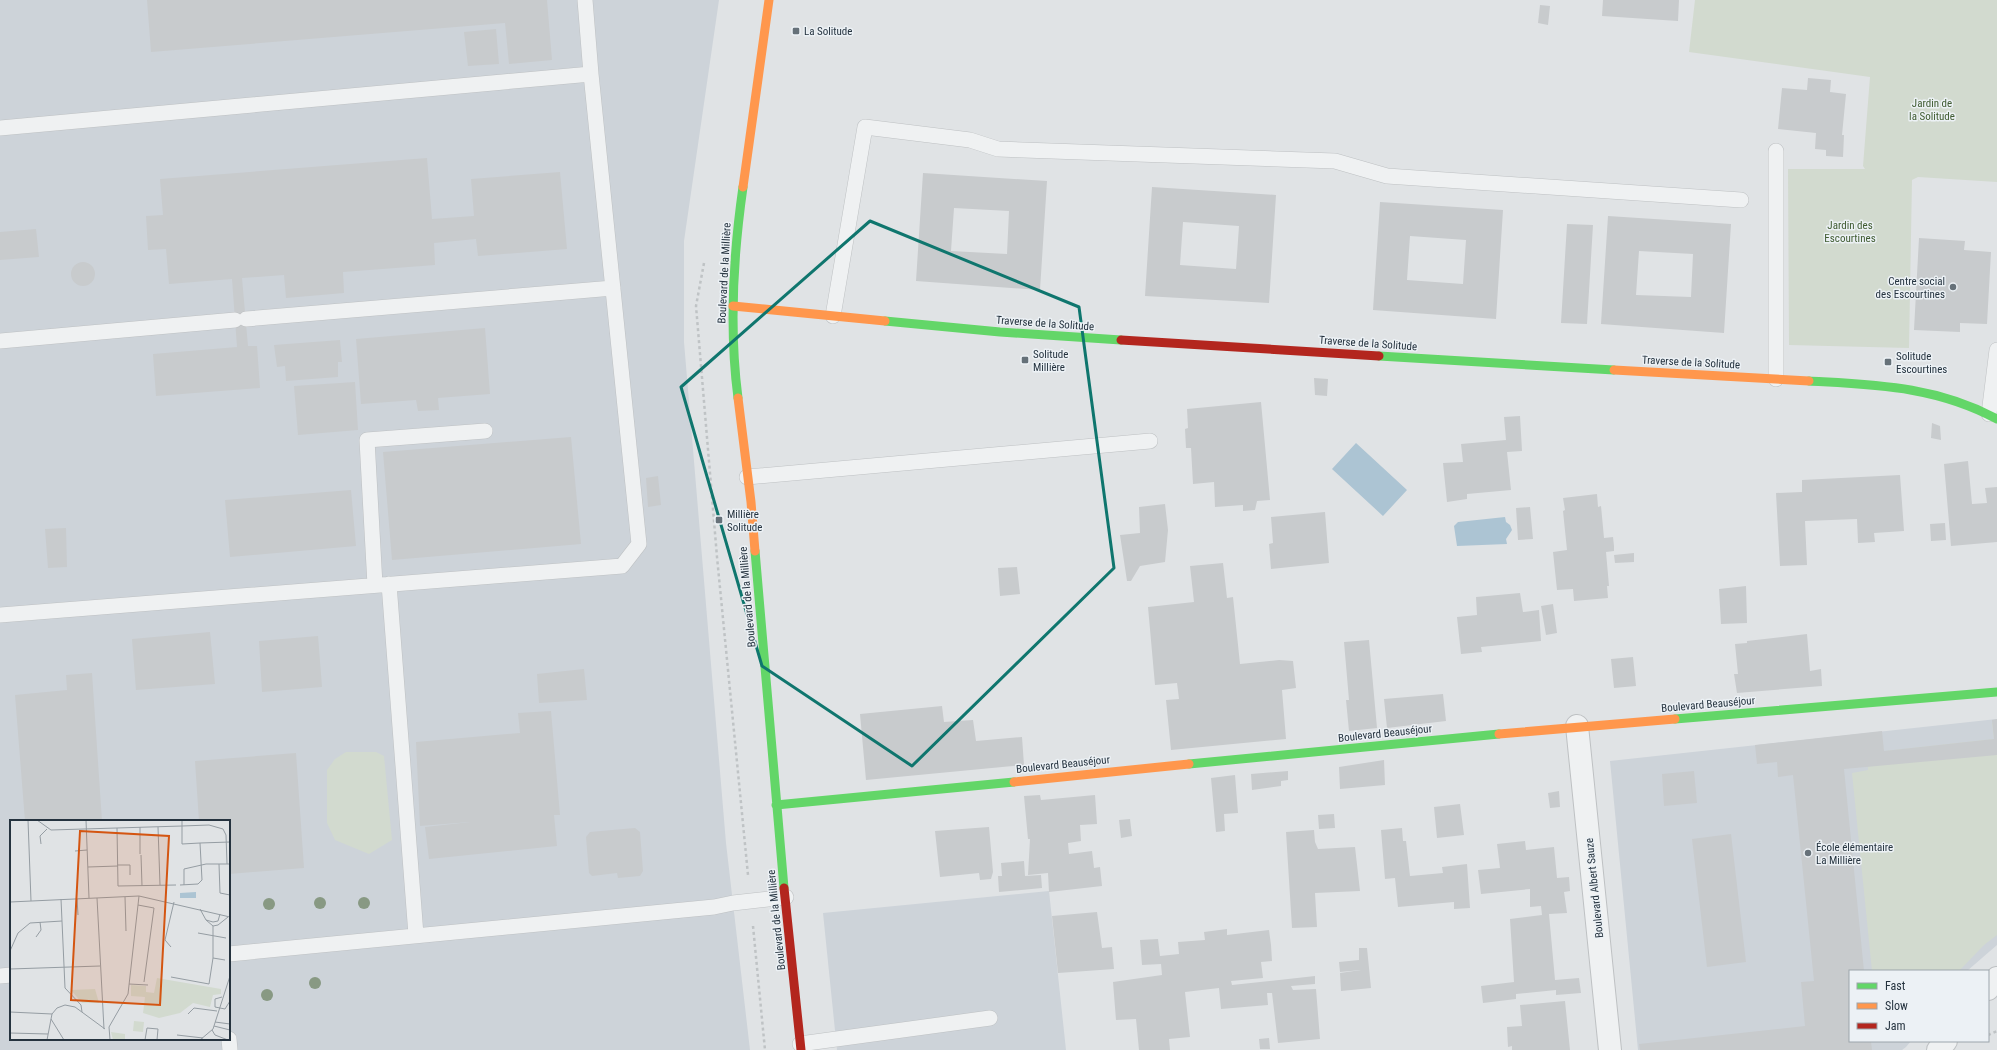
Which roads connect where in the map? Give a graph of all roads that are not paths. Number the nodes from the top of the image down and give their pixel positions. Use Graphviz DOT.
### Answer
graph roads {
  1 [pos="585,0"];
  2 [pos="769,0"];
  3 [pos="591,74"];
  4 [pos="0,128"];
  5 [pos="1776,151"];
  6 [pos="1741,200"];
  7 [pos="613,288"];
  8 [pos="733,306"];
  9 [pos="833,316"];
  10 [pos="0,341"];
  11 [pos="1996,350"];
  12 [pos="1776,379"];
  13 [pos="1993,417"];
  14 [pos="485,431"];
  15 [pos="1150,441"];
  16 [pos="748,477"];
  17 [pos="382,584"];
  18 [pos="0,615"];
  19 [pos="1997,692"];
  20 [pos="1577,726"];
  21 [pos="776,805"];
  22 [pos="786,897"];
  23 [pos="416,935"];
  24 [pos="230,954"];
  25 [pos="10,975"];
  26 [pos="0,976"];
  27 [pos="1997,978"];
  28 [pos="1989,988"];
  29 [pos="990,1018"];
  30 [pos="229,1040"];
  31 [pos="1945,1042"];
  32 [pos="801,1047"];
  33 [pos="230,1050"];
  34 [pos="1610,1050"];
  35 [pos="1938,1050"];
  1 -- 3 [label="lane"];
  2 -- 8 [label="street, Boulevard de la Millière"];
  3 -- 4 [label="lane"];
  3 -- 7 [label="lane"];
  5 -- 12 [label="lane"];
  6 -- 9 [label="lane"];
  7 -- 10 [label="lane"];
  7 -- 17 [label="lane"];
  8 -- 9 [label="street, Traverse de la Solitude"];
  8 -- 16 [label="street, Boulevard de la Millière"];
  9 -- 12 [label="street, Traverse de la Solitude"];
  11 -- 13 [label="lane"];
  12 -- 13 [label="street, Traverse de la Solitude"];
  14 -- 17 [label="lane"];
  15 -- 16 [label="lane"];
  16 -- 21 [label="street, Boulevard de la Millière"];
  17 -- 18 [label="lane"];
  17 -- 23 [label="lane"];
  19 -- 20 [label="street, Boulevard Beauséjour"];
  20 -- 21 [label="street, Boulevard Beauséjour"];
  20 -- 34 [label="street, Boulevard Albert Sauze"];
  21 -- 22 [label="street, Boulevard de la Millière"];
  22 -- 23 [label="lane"];
  22 -- 32 [label="street, Boulevard de la Millière"];
  23 -- 24 [label="lane"];
  25 -- 26 [label="lane"];
  27 -- 28 [label="street"];
  29 -- 32 [label="lane"];
  30 -- 33 [label="lane"];
  31 -- 35 [label="street"];
}
